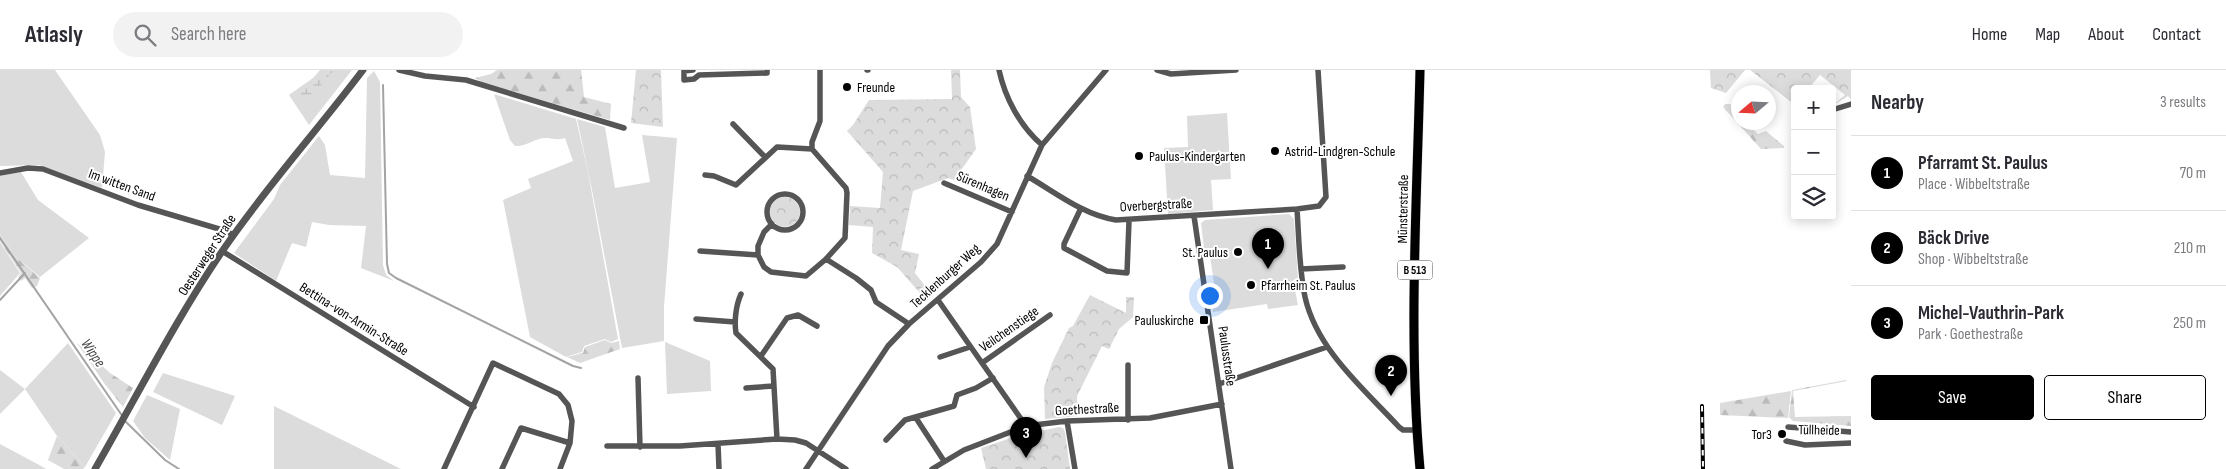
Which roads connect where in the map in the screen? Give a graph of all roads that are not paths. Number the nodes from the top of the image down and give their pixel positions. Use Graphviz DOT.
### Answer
graph roads {
  1 [pos="363,70"];
  2 [pos="399,70"];
  3 [pos="767,70"];
  4 [pos="820,70"];
  5 [pos="1000,70"];
  6 [pos="1106,70"];
  7 [pos="1157,70"];
  8 [pos="1236,70"];
  9 [pos="1318,70"];
  10 [pos="1420,70"];
  11 [pos="695,72"];
  12 [pos="1851,104"];
  13 [pos="1836,109"];
  14 [pos="733,124"];
  15 [pos="624,128"];
  16 [pos="1042,145"];
  17 [pos="812,149"];
  18 [pos="765,157"];
  19 [pos="0,173"];
  20 [pos="704,175"];
  21 [pos="1027,176"];
  22 [pos="944,183"];
  23 [pos="1081,208"];
  24 [pos="1298,209"];
  25 [pos="1012,212"];
  26 [pos="1194,216"];
  27 [pos="1129,221"];
  28 [pos="772,224"];
  29 [pos="233,235"];
  30 [pos="222,251"];
  31 [pos="700,251"];
  32 [pos="758,255"];
  33 [pos="826,259"];
  34 [pos="1343,267"];
  35 [pos="1301,269"];
  36 [pos="741,294"];
  37 [pos="938,300"];
  38 [pos="1050,315"];
  39 [pos="696,319"];
  40 [pos="735,322"];
  41 [pos="909,324"];
  42 [pos="817,326"];
  43 [pos="970,347"];
  44 [pos="1327,347"];
  45 [pos="761,356"];
  46 [pos="940,357"];
  47 [pos="982,363"];
  48 [pos="1128,365"];
  49 [pos="638,378"];
  50 [pos="993,378"];
  51 [pos="1219,384"];
  52 [pos="774,386"];
  53 [pos="746,388"];
  54 [pos="1222,404"];
  55 [pos="474,407"];
  56 [pos="916,418"];
  57 [pos="1128,420"];
  58 [pos="1067,421"];
  59 [pos="1026,426"];
  60 [pos="1788,427"];
  61 [pos="1416,430"];
  62 [pos="1851,432"];
  63 [pos="777,439"];
  64 [pos="886,440"];
  65 [pos="1786,441"];
  66 [pos="570,443"];
  67 [pos="1851,443"];
  68 [pos="718,444"];
  69 [pos="607,446"];
  70 [pos="640,447"];
  71 [pos="818,450"];
  72 [pos="944,461"];
  73 [pos="95,469"];
  74 [pos="444,469"];
  75 [pos="502,469"];
  76 [pos="560,469"];
  77 [pos="719,469"];
  78 [pos="806,469"];
  79 [pos="846,469"];
  80 [pos="932,469"];
  81 [pos="1075,469"];
  82 [pos="1231,469"];
  83 [pos="1420,469"];
  1 -- 29 [label="street, Oesterweger Straße"];
  2 -- 15 [label="street"];
  3 -- 11 [label="street"];
  4 -- 17 [label="street"];
  5 -- 16 [label="street"];
  6 -- 16 [label="street, Tecklenburger Weg"];
  7 -- 8 [label="street"];
  9 -- 24 [label="street, Overbergstraße"];
  10 -- 61 [label="main road, Münsterstraße / B 513"];
  12 -- 13 [label="street"];
  14 -- 18 [label="street"];
  16 -- 21 [label="street, Tecklenburger Weg"];
  17 -- 18 [label="street"];
  17 -- 33 [label="street"];
  18 -- 20 [label="street"];
  19 -- 29 [label="street, Im witten Sand"];
  21 -- 23 [label="street, Overbergstraße"];
  21 -- 25 [label="street, Tecklenburger Weg"];
  22 -- 25 [label="street, Sürenhagen"];
  23 -- 27 [label="street, Overbergstraße"];
  23 -- 27 [label="street"];
  24 -- 26 [label="street, Overbergstraße"];
  24 -- 35 [label="street"];
  25 -- 37 [label="street, Tecklenburger Weg"];
  26 -- 27 [label="street, Overbergstraße"];
  26 -- 51 [label="street, Paulusstraße"];
  28 -- 28 [label="street"];
  28 -- 32 [label="street"];
  29 -- 30 [label="street, Oesterweger Straße"];
  30 -- 55 [label="street, Bettina-von-Armin-Straße"];
  30 -- 73 [label="street, Oesterweger Straße"];
  31 -- 32 [label="street"];
  32 -- 33 [label="street"];
  33 -- 41 [label="street"];
  34 -- 35 [label="street"];
  35 -- 44 [label="street"];
  36 -- 40 [label="street"];
  37 -- 41 [label="street, Tecklenburger Weg"];
  37 -- 43 [label="street"];
  38 -- 47 [label="street, Veilchenstiege"];
  39 -- 40 [label="street"];
  40 -- 45 [label="street"];
  41 -- 71 [label="street, Tecklenburger Weg"];
  42 -- 45 [label="street"];
  43 -- 46 [label="street"];
  43 -- 47 [label="street"];
  44 -- 51 [label="street"];
  44 -- 61 [label="street"];
  45 -- 52 [label="street"];
  47 -- 50 [label="street"];
  48 -- 57 [label="street"];
  49 -- 70 [label="street"];
  50 -- 56 [label="street"];
  50 -- 59 [label="street"];
  51 -- 54 [label="street, Paulusstraße"];
  52 -- 53 [label="street"];
  52 -- 63 [label="street"];
  54 -- 57 [label="street, Goethestraße"];
  54 -- 82 [label="street, Paulusstraße"];
  55 -- 66 [label="street"];
  55 -- 74 [label="street"];
  56 -- 64 [label="street"];
  56 -- 72 [label="street"];
  57 -- 58 [label="street, Goethestraße"];
  58 -- 59 [label="street, Goethestraße"];
  58 -- 81 [label="street"];
  59 -- 72 [label="street, Goethestraße"];
  60 -- 62 [label="street, Tüllheide"];
  61 -- 83 [label="main road, Münsterstraße / B 513"];
  63 -- 68 [label="street"];
  63 -- 71 [label="street"];
  65 -- 67 [label="street, Tüllheide"];
  66 -- 75 [label="street"];
  66 -- 76 [label="street"];
  68 -- 70 [label="street"];
  68 -- 77 [label="street"];
  69 -- 70 [label="street"];
  71 -- 78 [label="street, Tecklenburger Weg"];
  71 -- 79 [label="street"];
  72 -- 80 [label="street, Goethestraße"];
}
